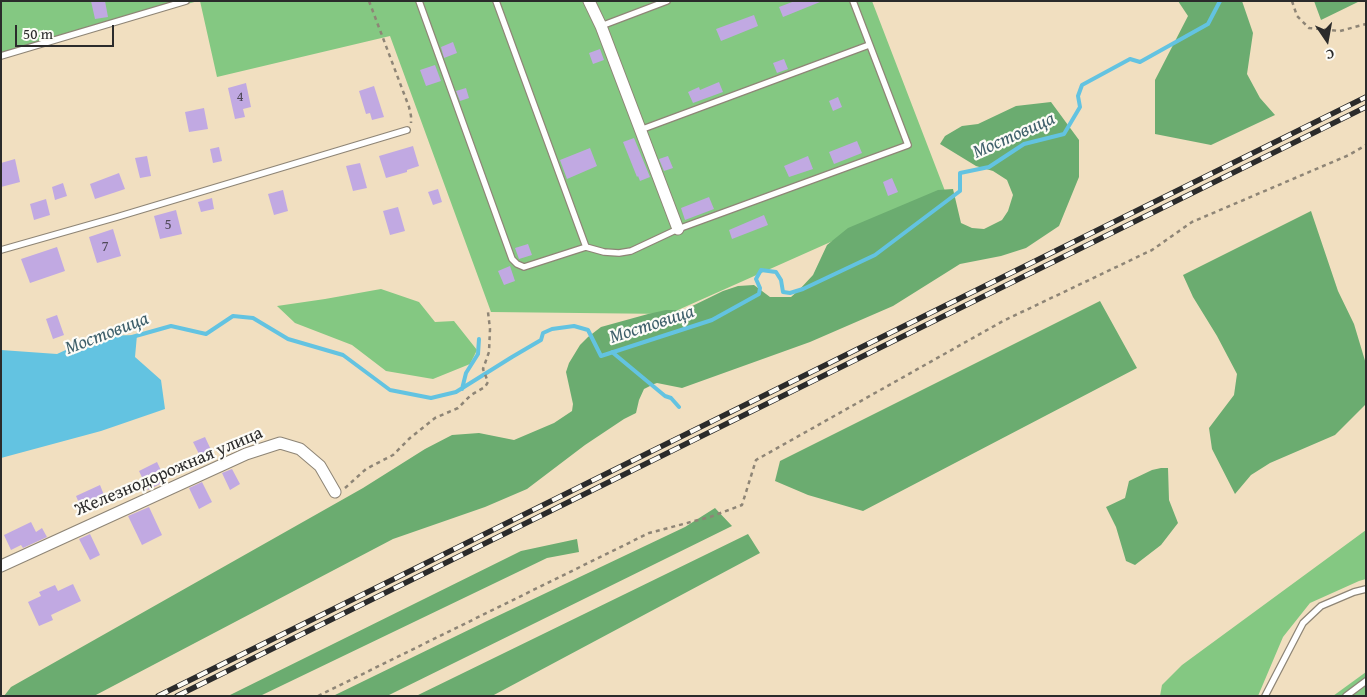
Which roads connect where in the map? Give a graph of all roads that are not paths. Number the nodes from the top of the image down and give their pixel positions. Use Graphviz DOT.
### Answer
graph roads {
  1 [pos="186,1"];
  2 [pos="419,1"];
  3 [pos="496,1"];
  4 [pos="589,1"];
  5 [pos="667,1"];
  6 [pos="853,1"];
  7 [pos="602,26"];
  8 [pos="869,45"];
  9 [pos="1,56"];
  10 [pos="407,130"];
  11 [pos="640,130"];
  12 [pos="678,229"];
  13 [pos="586,247"];
  14 [pos="1,250"];
  15 [pos="335,492"];
  16 [pos="1,566"];
  17 [pos="1366,589"];
  18 [pos="1366,681"];
  19 [pos="1265,696"];
  20 [pos="1346,696"];
  1 -- 9 [label="lane"];
  2 -- 13 [label="lane"];
  3 -- 13 [label="lane"];
  4 -- 7 [label="street"];
  5 -- 7 [label="lane"];
  6 -- 8 [label="lane"];
  7 -- 11 [label="street"];
  8 -- 11 [label="lane"];
  8 -- 12 [label="lane"];
  10 -- 14 [label="lane"];
  11 -- 12 [label="street"];
  12 -- 13 [label="lane"];
  15 -- 16 [label="street, Железнодорожная улица"];
  17 -- 19 [label="lane"];
  18 -- 20 [label="lane"];
}
